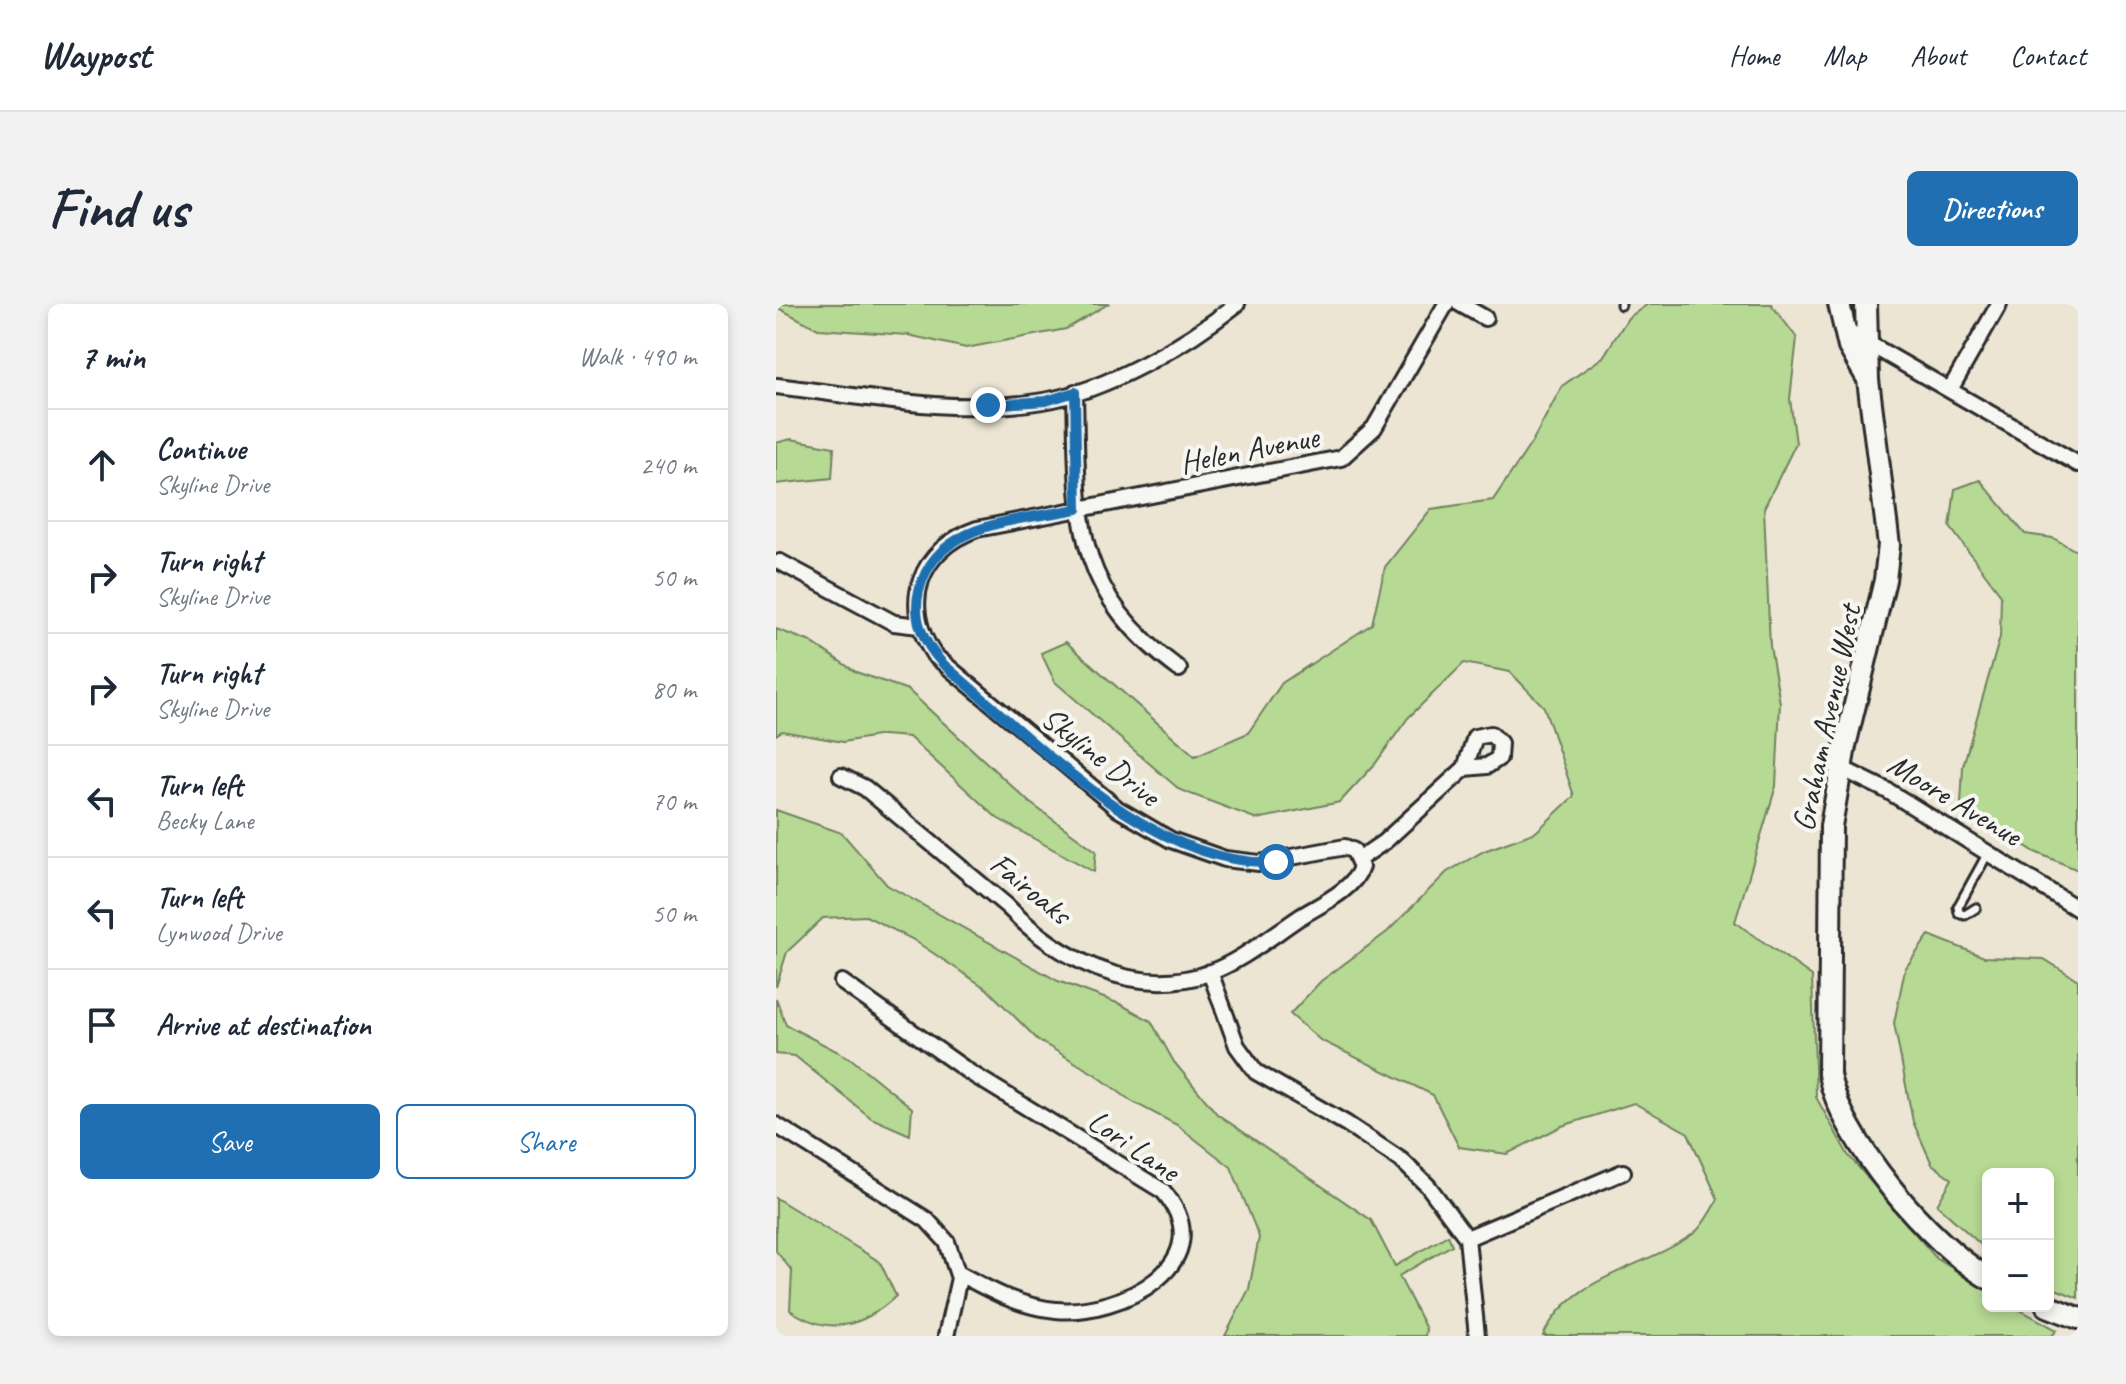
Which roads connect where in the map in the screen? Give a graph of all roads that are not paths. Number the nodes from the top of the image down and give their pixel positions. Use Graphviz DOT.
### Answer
graph roads {
  1 [pos="1237,304"];
  2 [pos="1446,304"];
  3 [pos="1460,304"];
  4 [pos="1839,304"];
  5 [pos="1866,304"];
  6 [pos="1999,304"];
  7 [pos="1485,318"];
  8 [pos="1845,330"];
  9 [pos="1868,341"];
  10 [pos="1868,380"];
  11 [pos="776,386"];
  12 [pos="1951,388"];
  13 [pos="1075,392"];
  14 [pos="2078,464"];
  15 [pos="1077,509"];
  16 [pos="780,562"];
  17 [pos="919,626"];
  18 [pos="1179,669"];
  19 [pos="1465,768"];
  20 [pos="1841,768"];
  21 [pos="841,776"];
  22 [pos="1990,851"];
  23 [pos="1359,859"];
  24 [pos="1976,908"];
  25 [pos="2078,909"];
  26 [pos="1210,972"];
  27 [pos="842,982"];
  28 [pos="776,1125"];
  29 [pos="1623,1172"];
  30 [pos="1467,1238"];
  31 [pos="958,1273"];
  32 [pos="1982,1273"];
  33 [pos="2054,1309"];
  34 [pos="2078,1318"];
  35 [pos="946,1336"];
  36 [pos="1477,1336"];
  1 -- 13 [label="street"];
  2 -- 15 [label="street, Helen Avenue"];
  3 -- 7 [label="street"];
  4 -- 8 [label="street"];
  5 -- 9 [label="street, Graham Avenue West"];
  6 -- 12 [label="street"];
  8 -- 9 [label="street"];
  8 -- 10 [label="street"];
  9 -- 10 [label="street, Graham Avenue West"];
  9 -- 12 [label="street"];
  10 -- 20 [label="street, Graham Avenue West"];
  11 -- 13 [label="street"];
  12 -- 14 [label="street"];
  13 -- 15 [label="street"];
  15 -- 17 [label="street"];
  15 -- 18 [label="street"];
  16 -- 17 [label="street"];
  17 -- 23 [label="street, Skyline Drive"];
  19 -- 23 [label="street"];
  20 -- 22 [label="street, Moore Avenue"];
  20 -- 32 [label="street, Graham Avenue West"];
  21 -- 26 [label="street, Fairoaks"];
  22 -- 24 [label="lane"];
  22 -- 25 [label="street, Moore Avenue"];
  23 -- 26 [label="street"];
  26 -- 30 [label="street"];
  27 -- 31 [label="street, Lori Lane"];
  28 -- 31 [label="street"];
  29 -- 30 [label="street"];
  30 -- 36 [label="street"];
  31 -- 35 [label="street"];
  33 -- 34 [label="street"];
}
